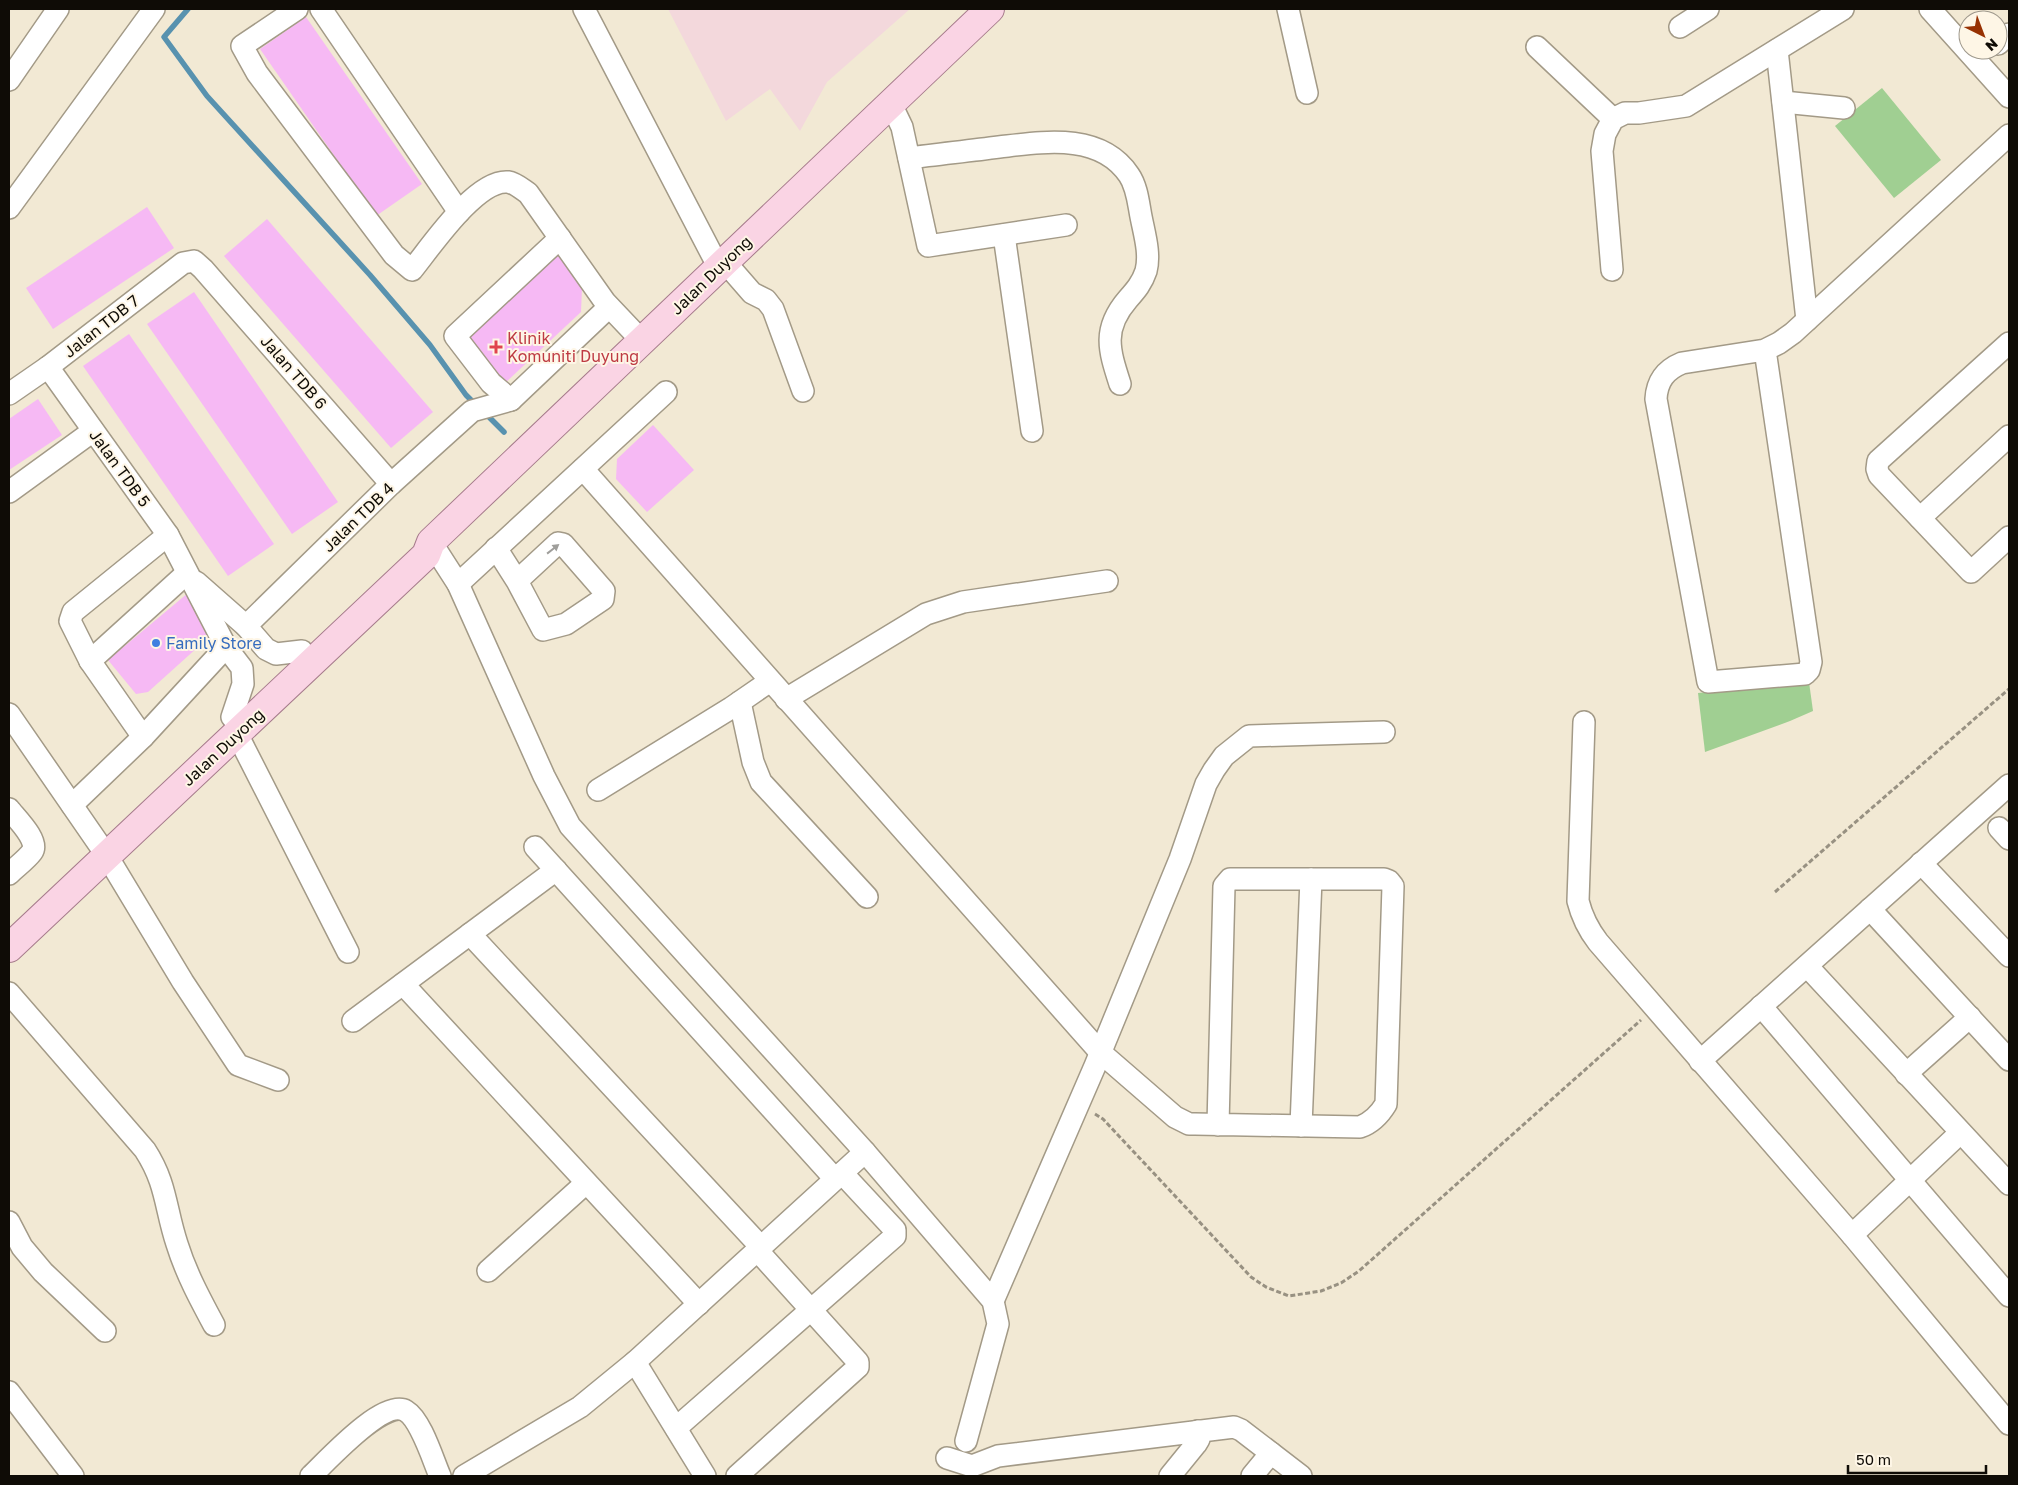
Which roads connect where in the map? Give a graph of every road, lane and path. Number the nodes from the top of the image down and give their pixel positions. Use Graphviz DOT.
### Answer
graph roads {
  1 [pos="58,9"];
  2 [pos="154,9"];
  3 [pos="297,9"];
  4 [pos="321,9"];
  5 [pos="584,9"];
  6 [pos="990,9"];
  7 [pos="1288,9"];
  8 [pos="1708,9"];
  9 [pos="1843,9"];
  10 [pos="1930,9"];
  11 [pos="1680,27"];
  12 [pos="1958,33"];
  13 [pos="1537,47"];
  14 [pos="1777,50"];
  15 [pos="1987,60"];
  16 [pos="9,80"];
  17 [pos="1306,93"];
  18 [pos="2009,96"];
  19 [pos="1783,102"];
  20 [pos="891,104"];
  21 [pos="1844,108"];
  22 [pos="1613,119"];
  23 [pos="2009,135"];
  24 [pos="909,158"];
  25 [pos="9,208"];
  26 [pos="459,212"];
  27 [pos="1066,225"];
  28 [pos="1004,235"];
  29 [pos="560,238"];
  30 [pos="194,261"];
  31 [pos="722,265"];
  32 [pos="1612,270"];
  33 [pos="609,307"];
  34 [pos="1807,320"];
  35 [pos="642,341"];
  36 [pos="2009,342"];
  37 [pos="1765,350"];
  38 [pos="48,367"];
  39 [pos="1120,384"];
  40 [pos="803,391"];
  41 [pos="666,392"];
  42 [pos="9,394"];
  43 [pos="511,400"];
  44 [pos="93,431"];
  45 [pos="1032,431"];
  46 [pos="2009,436"];
  47 [pos="583,469"];
  48 [pos="391,484"];
  49 [pos="9,492"];
  50 [pos="1920,518"];
  51 [pos="168,536"];
  52 [pos="2009,537"];
  53 [pos="431,542"];
  54 [pos="496,548"];
  55 [pos="187,573"];
  56 [pos="517,581"];
  57 [pos="1107,581"];
  58 [pos="458,584"];
  59 [pos="246,626"];
  60 [pos="226,647"];
  61 [pos="302,650"];
  62 [pos="90,661"];
  63 [pos="770,681"];
  64 [pos="2009,688"];
  65 [pos="786,699"];
  66 [pos="740,702"];
  67 [pos="9,714"];
  68 [pos="1584,722"];
  69 [pos="234,725"];
  70 [pos="1384,732"];
  71 [pos="143,737"];
  72 [pos="2009,785"];
  73 [pos="598,790"];
  74 [pos="72,806"];
  75 [pos="9,809"];
  76 [pos="535,847"];
  77 [pos="102,849"];
  78 [pos="1921,864"];
  79 [pos="556,870"];
  80 [pos="9,874"];
  81 [pos="1310,879"];
  82 [pos="1776,892"];
  83 [pos="867,897"];
  84 [pos="1870,909"];
  85 [pos="9,926"];
  86 [pos="470,934"];
  87 [pos="9,948"];
  88 [pos="348,952"];
  89 [pos="2009,956"];
  90 [pos="1807,966"];
  91 [pos="403,984"];
  92 [pos="9,993"];
  93 [pos="1651,1004"];
  94 [pos="1761,1006"];
  95 [pos="1970,1017"];
  96 [pos="353,1021"];
  97 [pos="1098,1059"];
  98 [pos="2009,1060"];
  99 [pos="1700,1061"];
  100 [pos="1906,1074"];
  101 [pos="278,1080"];
  102 [pos="1082,1096"];
  103 [pos="1218,1125"];
  104 [pos="1301,1126"];
  105 [pos="1960,1133"];
  106 [pos="865,1152"];
  107 [pos="839,1176"];
  108 [pos="1910,1180"];
  109 [pos="586,1183"];
  110 [pos="2009,1184"];
  111 [pos="9,1222"];
  112 [pos="1852,1235"];
  113 [pos="759,1249"];
  114 [pos="488,1271"];
  115 [pos="2009,1296"];
  116 [pos="993,1301"];
  117 [pos="699,1304"];
  118 [pos="811,1310"];
  119 [pos="214,1325"];
  120 [pos="105,1331"];
  121 [pos="635,1362"];
  122 [pos="9,1392"];
  123 [pos="2008,1419"];
  124 [pos="676,1428"];
  125 [pos="1198,1431"];
  126 [pos="966,1441"];
  127 [pos="1271,1453"];
  128 [pos="947,1458"];
  129 [pos="73,1476"];
  130 [pos="311,1476"];
  131 [pos="440,1476"];
  132 [pos="464,1476"];
  133 [pos="705,1476"];
  134 [pos="738,1476"];
  135 [pos="1170,1476"];
  136 [pos="1252,1476"];
  137 [pos="1301,1476"];
  1 -- 16 [label="street"];
  2 -- 25 [label="street"];
  3 -- 26 [label="street"];
  4 -- 26 [label="street"];
  5 -- 31 [label="street"];
  6 -- 20 [label="main road, Jalan Duyong"];
  7 -- 17 [label="street"];
  8 -- 11 [label="street"];
  9 -- 14 [label="street"];
  10 -- 12 [label="street"];
  13 -- 22 [label="street"];
  14 -- 19 [label="street"];
  14 -- 22 [label="street"];
  15 -- 18 [label="street"];
  19 -- 21 [label="street"];
  19 -- 34 [label="street"];
  20 -- 24 [label="street"];
  20 -- 31 [label="main road, Jalan Duyong"];
  22 -- 32 [label="street"];
  23 -- 34 [label="street"];
  24 -- 28 [label="street"];
  24 -- 39 [label="street"];
  26 -- 29 [label="street"];
  27 -- 28 [label="street"];
  28 -- 45 [label="street"];
  29 -- 33 [label="street"];
  29 -- 43 [label="street"];
  30 -- 38 [label="street, Jalan TDB 7"];
  30 -- 48 [label="street, Jalan TDB 6"];
  31 -- 35 [label="main road, Jalan Duyong"];
  31 -- 40 [label="street"];
  33 -- 35 [label="street"];
  33 -- 43 [label="street"];
  34 -- 37 [label="street"];
  35 -- 53 [label="main road, Jalan Duyong"];
  36 -- 50 [label="street"];
  37 -- 37 [label="street"];
  38 -- 42 [label="street, Jalan TDB 7"];
  38 -- 44 [label="street, Jalan TDB 5"];
  41 -- 47 [label="street"];
  43 -- 48 [label="street, Jalan TDB 4"];
  44 -- 49 [label="street"];
  44 -- 51 [label="street, Jalan TDB 5"];
  46 -- 50 [label="street"];
  47 -- 54 [label="street"];
  47 -- 63 [label="street"];
  48 -- 59 [label="street, Jalan TDB 4"];
  50 -- 52 [label="street"];
  51 -- 55 [label="street, Jalan TDB 5"];
  51 -- 62 [label="street"];
  53 -- 58 [label="street"];
  53 -- 61 [label="main road, Jalan Duyong"];
  53 -- 69 [label="main road, Jalan Duyong"];
  54 -- 56 [label="street"];
  54 -- 58 [label="street"];
  55 -- 59 [label="street"];
  55 -- 60 [label="street, Jalan TDB 5"];
  55 -- 62 [label="street"];
  56 -- 56 [label="street, one-way"];
  57 -- 65 [label="street"];
  58 -- 106 [label="street"];
  59 -- 61 [label="street"];
  60 -- 69 [label="street, Jalan TDB 5"];
  60 -- 71 [label="street"];
  61 -- 69 [label="main road, Jalan Duyong"];
  62 -- 71 [label="street"];
  63 -- 65 [label="street"];
  63 -- 66 [label="street"];
  64 -- 82 [label="path"];
  65 -- 97 [label="street"];
  66 -- 73 [label="street"];
  66 -- 83 [label="street"];
  67 -- 74 [label="street"];
  68 -- 93 [label="street"];
  69 -- 77 [label="main road, Jalan Duyong"];
  69 -- 88 [label="street"];
  70 -- 97 [label="street"];
  71 -- 74 [label="street"];
  72 -- 78 [label="street"];
  74 -- 77 [label="street"];
  75 -- 80 [label="street"];
  76 -- 79 [label="street"];
  77 -- 85 [label="main road, Jalan Duyong"];
  77 -- 87 [label="main road, Jalan Duyong"];
  77 -- 101 [label="street"];
  78 -- 84 [label="street"];
  78 -- 89 [label="street"];
  79 -- 86 [label="street"];
  79 -- 107 [label="street"];
  81 -- 103 [label="street"];
  81 -- 104 [label="street"];
  81 -- 104 [label="street"];
  84 -- 90 [label="street"];
  84 -- 95 [label="street"];
  86 -- 91 [label="street"];
  86 -- 113 [label="street"];
  90 -- 94 [label="street"];
  90 -- 100 [label="street"];
  91 -- 96 [label="street"];
  91 -- 109 [label="street"];
  92 -- 119 [label="street"];
  93 -- 99 [label="street"];
  93 -- 102 [label="path"];
  94 -- 99 [label="street"];
  94 -- 108 [label="street"];
  95 -- 98 [label="street"];
  95 -- 100 [label="street"];
  97 -- 102 [label="street"];
  97 -- 103 [label="street"];
  99 -- 112 [label="street"];
  100 -- 105 [label="street"];
  102 -- 116 [label="street"];
  103 -- 104 [label="street"];
  105 -- 108 [label="street"];
  105 -- 110 [label="street"];
  106 -- 107 [label="street"];
  106 -- 116 [label="street"];
  107 -- 113 [label="street"];
  107 -- 118 [label="street"];
  108 -- 112 [label="street"];
  108 -- 115 [label="street"];
  109 -- 114 [label="street"];
  109 -- 117 [label="street"];
  111 -- 120 [label="street"];
  112 -- 123 [label="street"];
  113 -- 117 [label="street"];
  113 -- 118 [label="street"];
  116 -- 126 [label="street"];
  117 -- 121 [label="street"];
  118 -- 124 [label="street"];
  118 -- 134 [label="street"];
  121 -- 124 [label="street"];
  121 -- 132 [label="street"];
  122 -- 129 [label="street"];
  124 -- 133 [label="street"];
  125 -- 127 [label="street"];
  125 -- 128 [label="street"];
  125 -- 135 [label="street"];
  127 -- 136 [label="street"];
  127 -- 137 [label="street"];
  130 -- 131 [label="street"];
}
